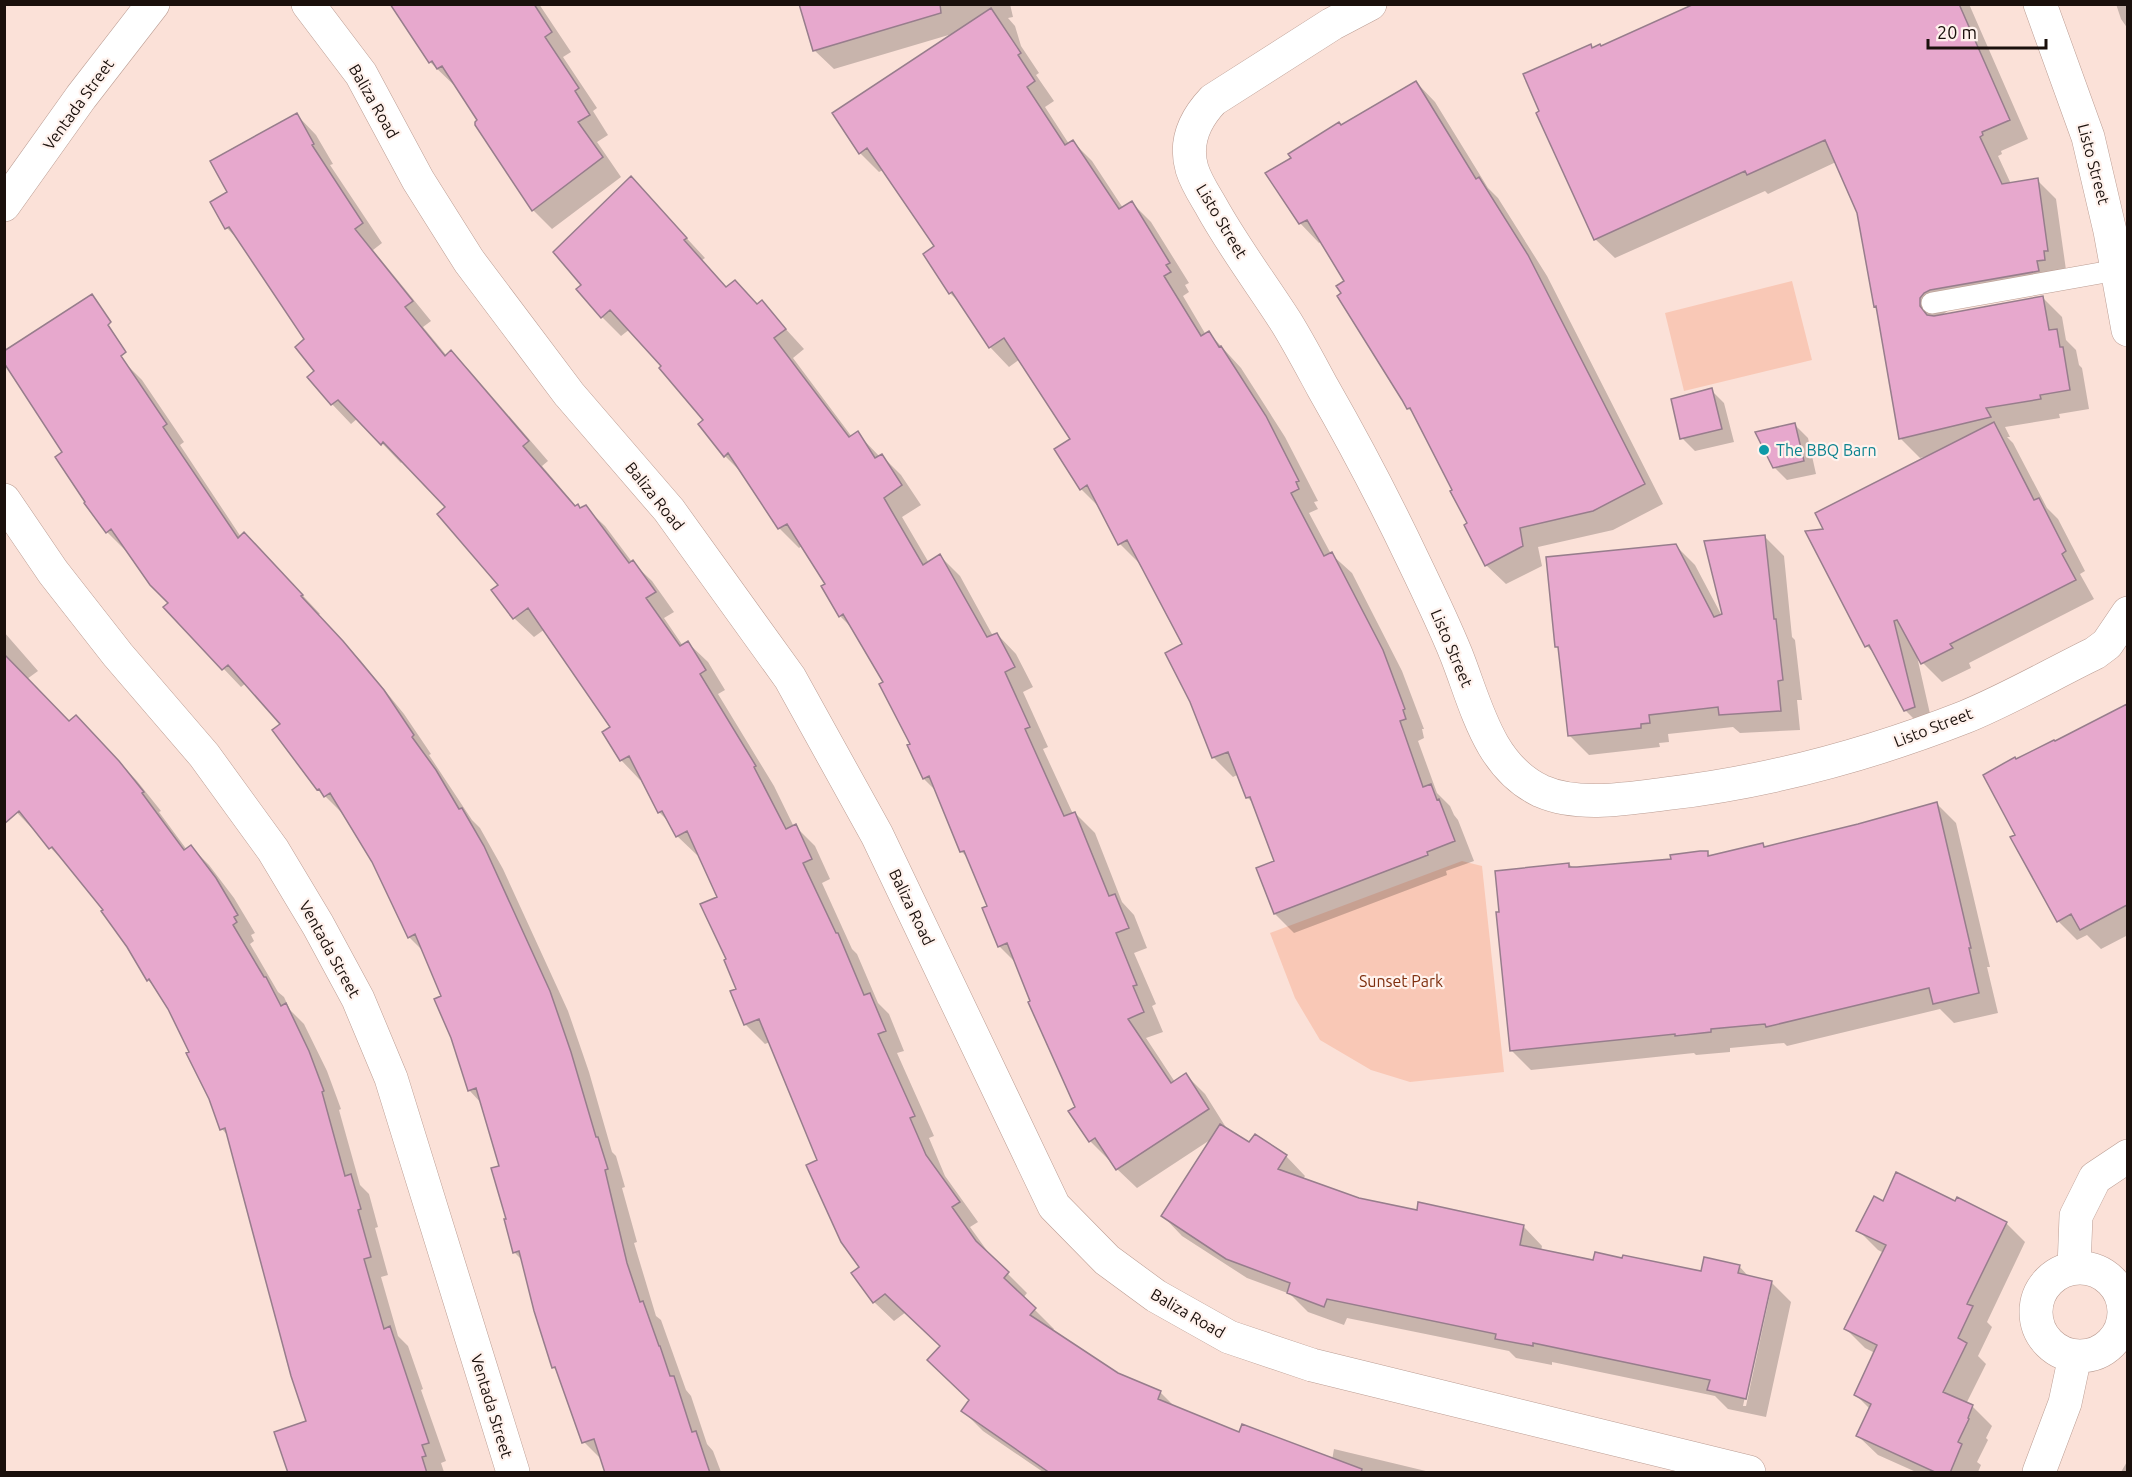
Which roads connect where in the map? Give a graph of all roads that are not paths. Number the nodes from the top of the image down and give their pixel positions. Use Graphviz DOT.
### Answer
graph roads {
  1 [pos="153,4"];
  2 [pos="308,4"];
  3 [pos="1370,4"];
  4 [pos="2040,4"];
  5 [pos="4,205"];
  6 [pos="2117,270"];
  7 [pos="1932,303"];
  8 [pos="2127,330"];
  9 [pos="4,500"];
  10 [pos="2127,613"];
  11 [pos="2127,1156"];
  12 [pos="2074,1268"];
  13 [pos="2075,1356"];
  14 [pos="513,1473"];
  15 [pos="1749,1473"];
  16 [pos="2039,1473"];
  1 -- 5 [label="street, Ventada Street"];
  2 -- 15 [label="street, Baliza Road"];
  3 -- 10 [label="street, Listo Street"];
  4 -- 6 [label="street, Listo Street"];
  6 -- 7 [label="lane"];
  6 -- 8 [label="street, Listo Street"];
  9 -- 14 [label="street, Ventada Street"];
  11 -- 12 [label="street"];
  12 -- 13 [label="street"];
  12 -- 13 [label="street"];
  13 -- 16 [label="street"];
}
